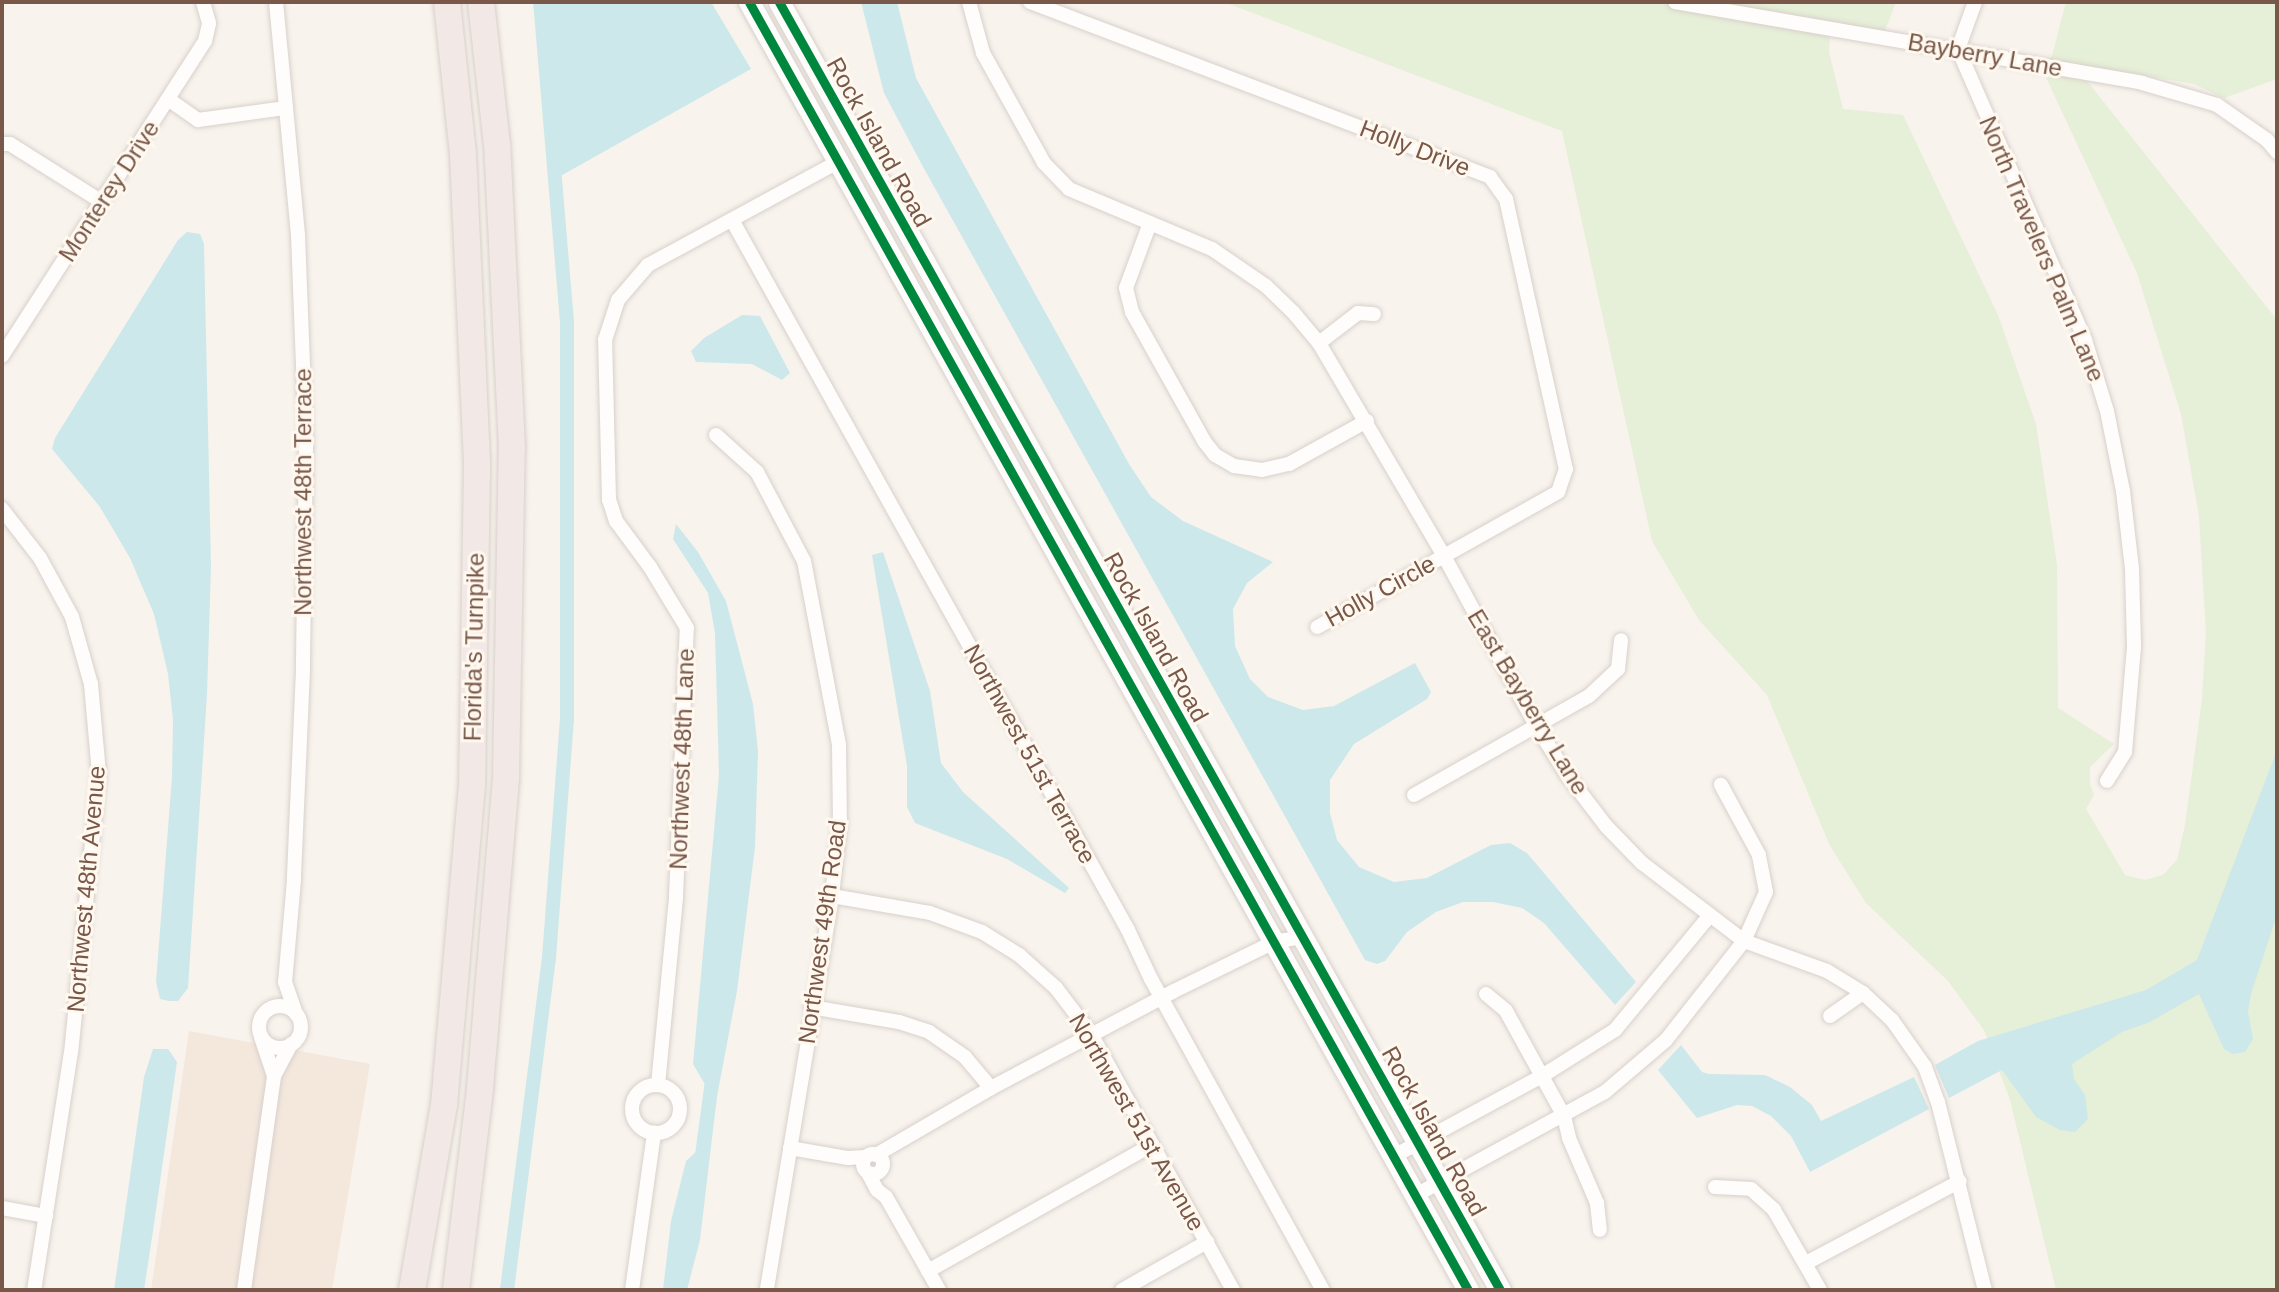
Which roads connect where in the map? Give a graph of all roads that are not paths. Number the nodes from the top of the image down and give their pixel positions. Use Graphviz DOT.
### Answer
graph roads {
  1 [pos="203,2"];
  2 [pos="276,2"];
  3 [pos="447,2"];
  4 [pos="481,2"];
  5 [pos="749,2"];
  6 [pos="779,2"];
  7 [pos="969,2"];
  8 [pos="1030,2"];
  9 [pos="1675,2"];
  10 [pos="1975,2"];
  11 [pos="1958,50"];
  12 [pos="168,99"];
  13 [pos="286,108"];
  14 [pos="2,144"];
  15 [pos="2277,152"];
  16 [pos="838,162"];
  17 [pos="102,202"];
  18 [pos="732,220"];
  19 [pos="1150,223"];
  20 [pos="1374,314"];
  21 [pos="1319,343"];
  22 [pos="2,356"];
  23 [pos="1367,421"];
  24 [pos="716,435"];
  25 [pos="2,509"];
  26 [pos="1444,556"];
  27 [pos="1317,627"];
  28 [pos="1621,640"];
  29 [pos="1537,727"];
  30 [pos="2107,781"];
  31 [pos="1721,785"];
  32 [pos="1414,795"];
  33 [pos="832,896"];
  34 [pos="1710,915"];
  35 [pos="1303,937"];
  36 [pos="1744,941"];
  37 [pos="1274,942"];
  38 [pos="285,982"];
  39 [pos="1863,993"];
  40 [pos="1486,994"];
  41 [pos="1162,998"];
  42 [pos="811,1007"];
  43 [pos="265,1012"];
  44 [pos="296,1014"];
  45 [pos="1830,1016"];
  46 [pos="1091,1034"];
  47 [pos="261,1037"];
  48 [pos="291,1044"];
  49 [pos="274,1076"];
  50 [pos="1542,1076"];
  51 [pos="658,1085"];
  52 [pos="991,1088"];
  53 [pos="1564,1116"];
  54 [pos="653,1140"];
  55 [pos="1418,1142"];
  56 [pos="1152,1145"];
  57 [pos="790,1148"];
  58 [pos="1394,1156"];
  59 [pos="873,1164"];
  60 [pos="1960,1181"];
  61 [pos="1441,1182"];
  62 [pos="1715,1188"];
  63 [pos="1416,1195"];
  64 [pos="2,1209"];
  65 [pos="46,1216"];
  66 [pos="1601,1230"];
  67 [pos="1207,1242"];
  68 [pos="1806,1262"];
  69 [pos="928,1270"];
  70 [pos="34,1290"];
  71 [pos="244,1290"];
  72 [pos="412,1290"];
  73 [pos="458,1290"];
  74 [pos="632,1290"];
  75 [pos="767,1290"];
  76 [pos="939,1290"];
  77 [pos="1122,1290"];
  78 [pos="1234,1290"];
  79 [pos="1323,1290"];
  80 [pos="1468,1290"];
  81 [pos="1500,1290"];
  82 [pos="1820,1290"];
  83 [pos="1985,1290"];
  1 -- 12 [label="street, Monterey Drive"];
  2 -- 13 [label="street, Northwest 48th Terrace"];
  3 -- 72 [label="highway, Florida's Turnpike"];
  4 -- 73 [label="highway, Florida's Turnpike"];
  5 -- 16 [label="main road, Rock Island Road"];
  6 -- 35 [label="main road, Rock Island Road"];
  7 -- 19 [label="street, East Bayberry Lane"];
  8 -- 26 [label="street, Holly Drive"];
  9 -- 11 [label="street, Bayberry Lane"];
  10 -- 11 [label="street"];
  11 -- 15 [label="street, Bayberry Lane"];
  11 -- 30 [label="street, North Travelers Palm Lane"];
  12 -- 13 [label="street"];
  12 -- 17 [label="street, Monterey Drive"];
  13 -- 38 [label="street, Northwest 48th Terrace"];
  14 -- 17 [label="street"];
  16 -- 18 [label="street, Northwest 48th Lane"];
  16 -- 37 [label="main road, Rock Island Road"];
  17 -- 22 [label="street, Monterey Drive"];
  18 -- 41 [label="street, Northwest 51st Terrace"];
  18 -- 51 [label="street, Northwest 48th Lane"];
  19 -- 21 [label="street, East Bayberry Lane"];
  19 -- 23 [label="street"];
  20 -- 21 [label="street"];
  21 -- 23 [label="street, East Bayberry Lane"];
  23 -- 26 [label="street, East Bayberry Lane"];
  24 -- 33 [label="street, Northwest 49th Road"];
  25 -- 65 [label="street, Northwest 48th Avenue"];
  26 -- 27 [label="street, Holly Circle"];
  26 -- 29 [label="street, East Bayberry Lane"];
  28 -- 29 [label="street"];
  29 -- 32 [label="street"];
  29 -- 34 [label="street, East Bayberry Lane"];
  31 -- 36 [label="street"];
  33 -- 42 [label="street, Northwest 49th Road"];
  33 -- 46 [label="street, Northwest 51st Avenue"];
  34 -- 36 [label="street, East Bayberry Lane"];
  34 -- 50 [label="street"];
  35 -- 37 [label="street"];
  35 -- 55 [label="main road, Rock Island Road"];
  36 -- 39 [label="street, East Bayberry Lane"];
  36 -- 53 [label="street"];
  37 -- 41 [label="street"];
  37 -- 58 [label="main road, Rock Island Road"];
  38 -- 43 [label="street, Northwest 48th Terrace"];
  38 -- 44 [label="street, Northwest 48th Terrace"];
  39 -- 45 [label="street"];
  39 -- 60 [label="street, East Bayberry Lane"];
  40 -- 50 [label="street"];
  41 -- 46 [label="street"];
  41 -- 79 [label="street, Northwest 51st Terrace"];
  42 -- 52 [label="street"];
  42 -- 57 [label="street, Northwest 49th Road"];
  43 -- 44 [label="street"];
  43 -- 47 [label="street, Northwest 48th Terrace"];
  44 -- 48 [label="street, Northwest 48th Terrace"];
  46 -- 52 [label="street"];
  46 -- 56 [label="street, Northwest 51st Avenue"];
  47 -- 48 [label="street"];
  47 -- 49 [label="street, Northwest 48th Terrace"];
  48 -- 49 [label="street, Northwest 48th Terrace"];
  49 -- 71 [label="street, Northwest 48th Terrace"];
  50 -- 53 [label="street"];
  50 -- 55 [label="street"];
  51 -- 54 [label="street"];
  51 -- 54 [label="street"];
  52 -- 59 [label="street"];
  53 -- 61 [label="street"];
  53 -- 66 [label="street"];
  54 -- 74 [label="street"];
  55 -- 58 [label="street"];
  55 -- 61 [label="main road, Rock Island Road"];
  56 -- 67 [label="street, Northwest 51st Avenue"];
  56 -- 69 [label="street"];
  57 -- 59 [label="street"];
  57 -- 75 [label="street, Northwest 49th Road"];
  58 -- 63 [label="main road, Rock Island Road"];
  59 -- 69 [label="street"];
  60 -- 68 [label="street"];
  60 -- 83 [label="street, East Bayberry Lane"];
  61 -- 63 [label="street"];
  61 -- 81 [label="main road, Rock Island Road"];
  62 -- 68 [label="street"];
  63 -- 80 [label="main road, Rock Island Road"];
  64 -- 65 [label="street"];
  65 -- 70 [label="street, Northwest 48th Avenue"];
  67 -- 77 [label="street"];
  67 -- 78 [label="street, Northwest 51st Avenue"];
  68 -- 82 [label="street"];
  69 -- 76 [label="street"];
}
